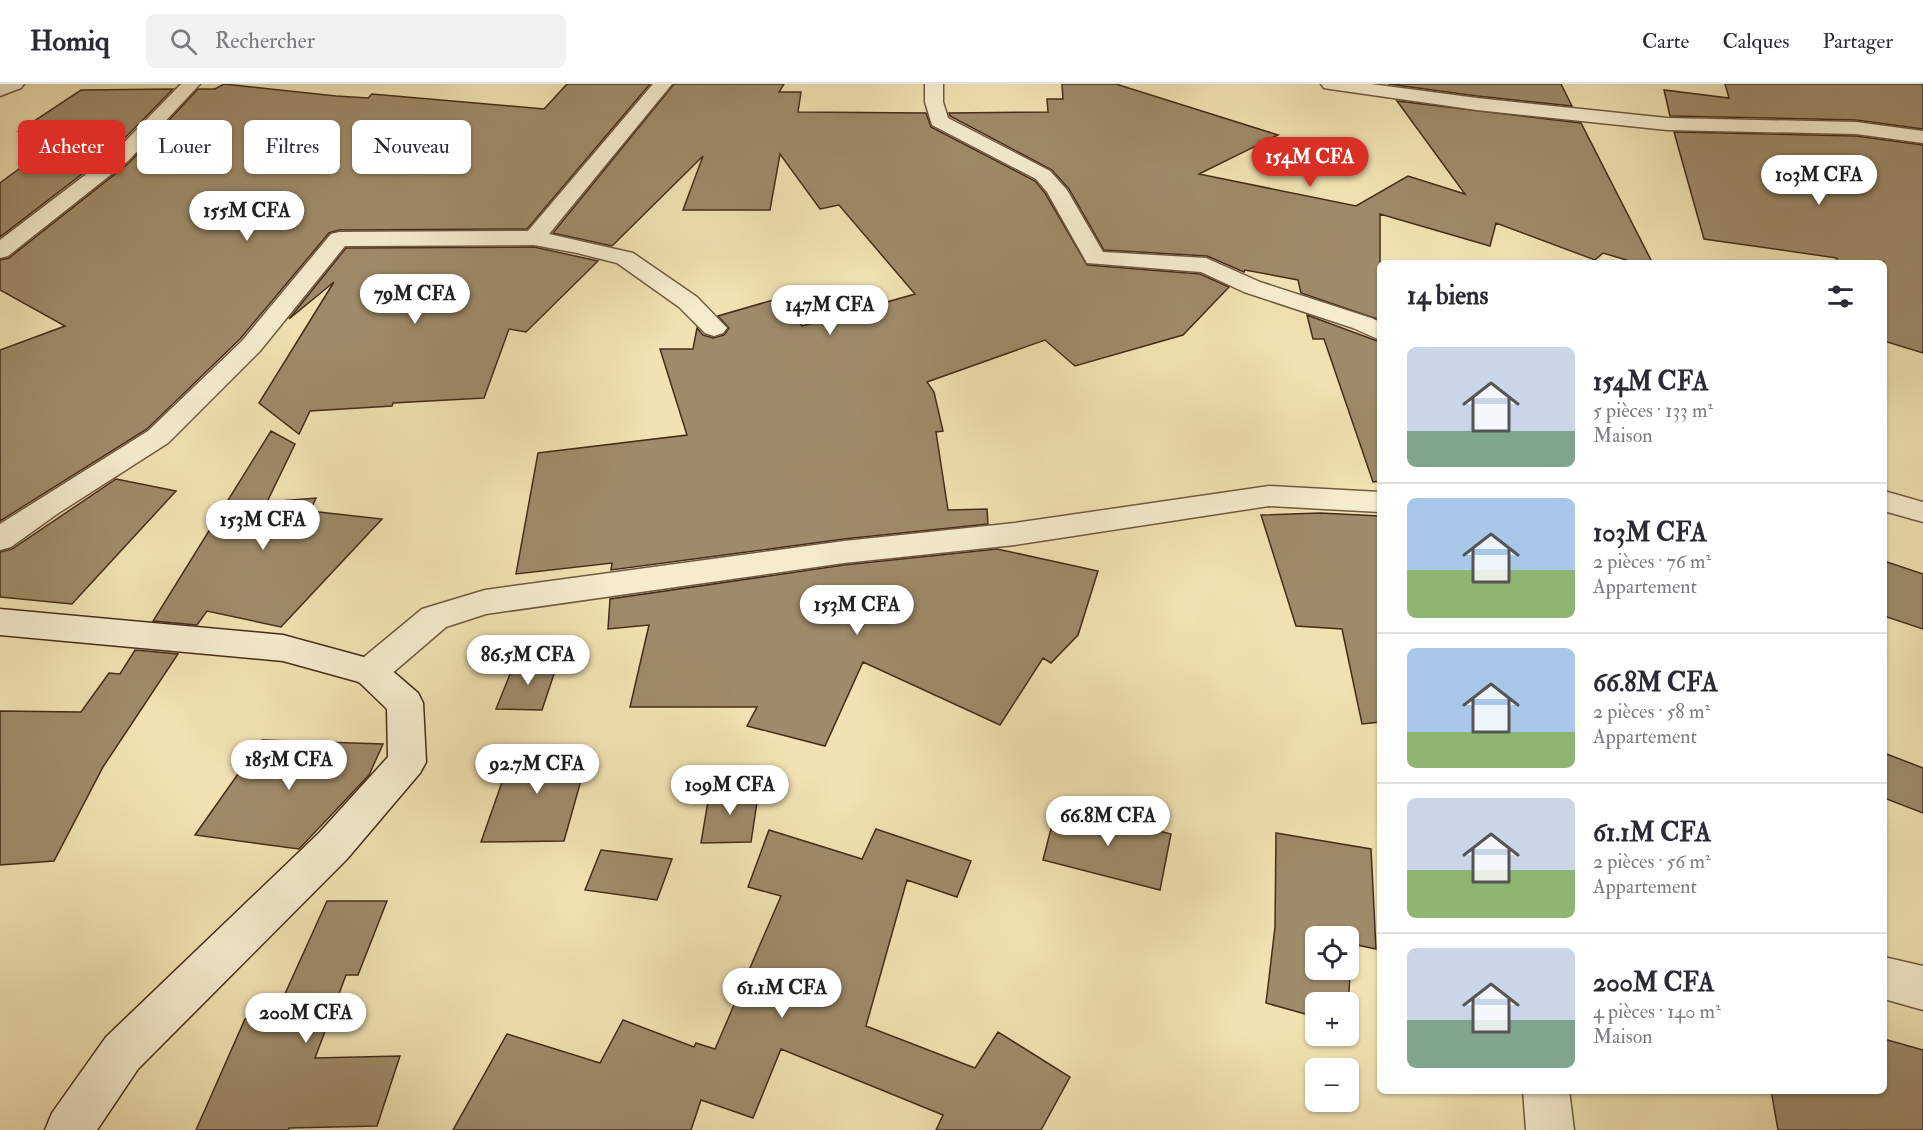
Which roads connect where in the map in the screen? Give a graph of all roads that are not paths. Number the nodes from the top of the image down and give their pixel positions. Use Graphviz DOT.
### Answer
graph roads {
  1 [pos="15,84"];
  2 [pos="191,84"];
  3 [pos="663,84"];
  4 [pos="934,84"];
  5 [pos="1330,84"];
  6 [pos="0,90"];
  7 [pos="1923,137"];
  8 [pos="534,238"];
  9 [pos="0,251"];
  10 [pos="714,328"];
  11 [pos="1377,330"];
  12 [pos="1377,502"];
  13 [pos="1887,502"];
  14 [pos="1923,512"];
  15 [pos="1887,524"];
  16 [pos="1923,525"];
  17 [pos="0,539"];
  18 [pos="0,622"];
  19 [pos="370,672"];
  20 [pos="1887,979"];
  21 [pos="1923,988"];
  22 [pos="1546,1094"];
  23 [pos="69,1130"];
  24 [pos="1550,1130"];
  1 -- 6 [label="street"];
  2 -- 9 [label="street"];
  3 -- 8 [label="street"];
  4 -- 11 [label="street"];
  5 -- 7 [label="street"];
  8 -- 10 [label="street"];
  8 -- 17 [label="street"];
  12 -- 19 [label="street"];
  13 -- 14 [label="street"];
  15 -- 16 [label="street"];
  18 -- 19 [label="street"];
  19 -- 23 [label="street"];
  20 -- 21 [label="street"];
  22 -- 24 [label="street"];
}
